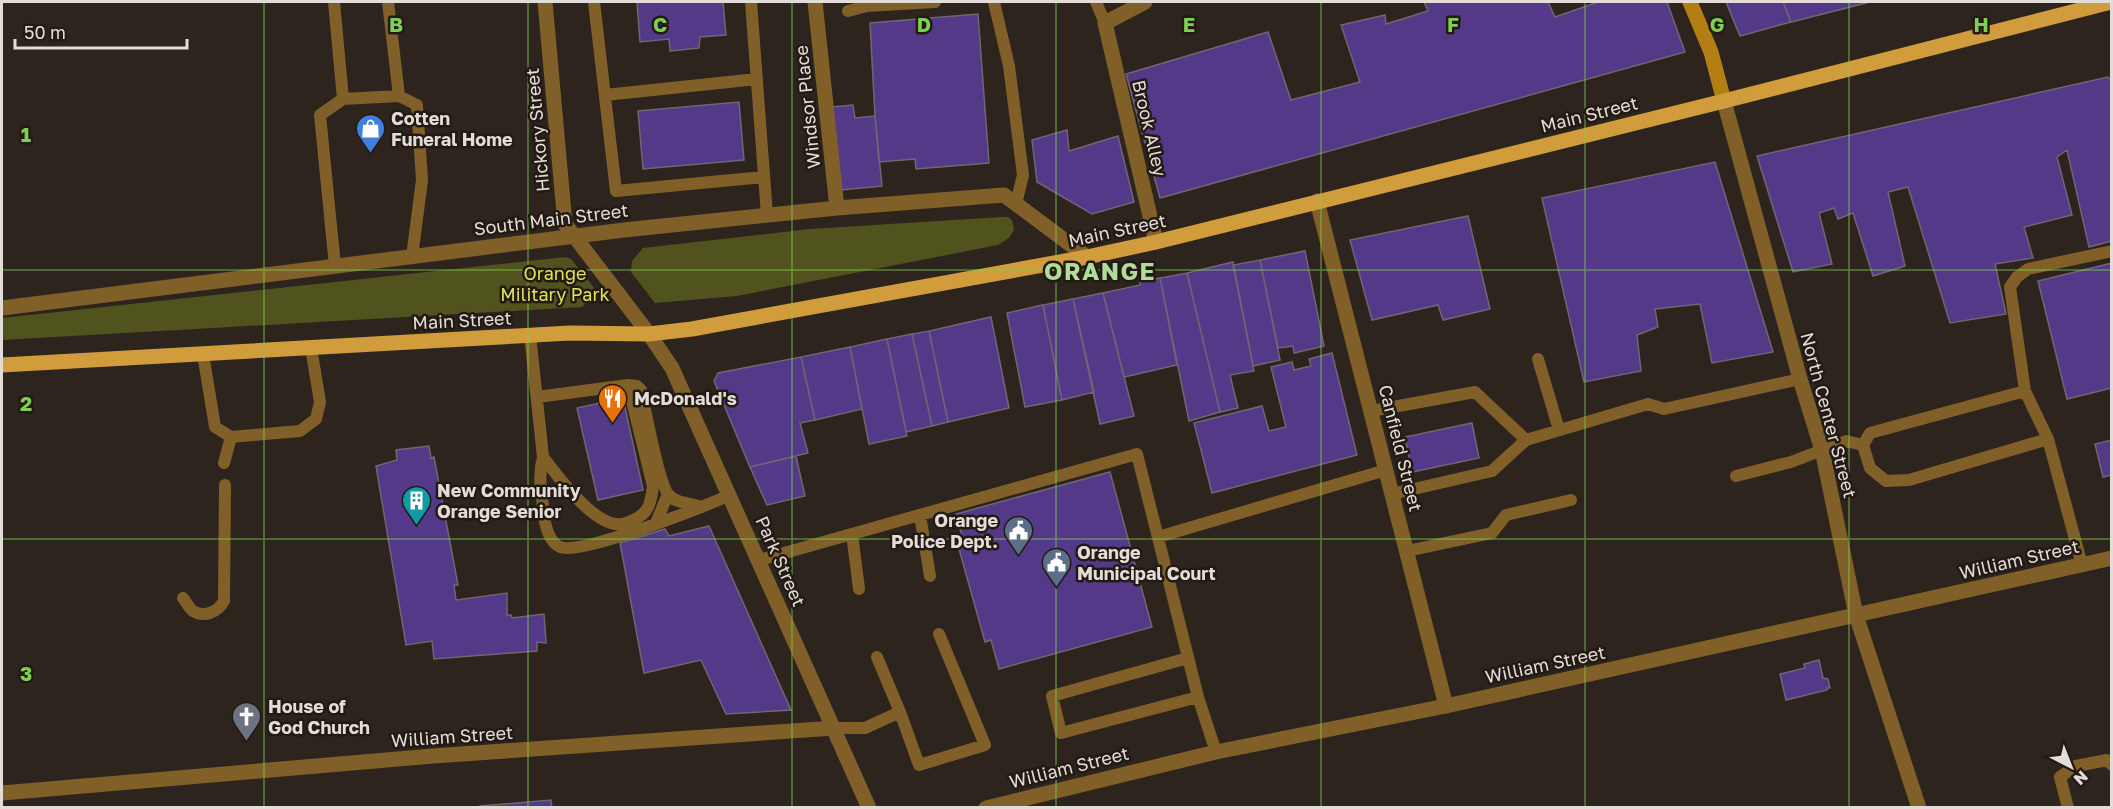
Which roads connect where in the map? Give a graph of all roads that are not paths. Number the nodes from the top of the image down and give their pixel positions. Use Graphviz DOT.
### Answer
graph roads {
  1 [pos="334,2"];
  2 [pos="388,2"];
  3 [pos="545,2"];
  4 [pos="594,2"];
  5 [pos="751,2"];
  6 [pos="815,2"];
  7 [pos="935,2"];
  8 [pos="994,2"];
  9 [pos="1096,2"];
  10 [pos="1145,2"];
  11 [pos="1690,2"];
  12 [pos="2111,2"];
  13 [pos="848,11"];
  14 [pos="1105,23"];
  15 [pos="757,79"];
  16 [pos="605,94"];
  17 [pos="399,96"];
  18 [pos="343,99"];
  19 [pos="1724,101"];
  20 [pos="764,177"];
  21 [pos="1317,201"];
  22 [pos="1016,204"];
  23 [pos="837,208"];
  24 [pos="767,215"];
  25 [pos="573,236"];
  26 [pos="1156,242"];
  27 [pos="2112,251"];
  28 [pos="412,257"];
  29 [pos="1087,257"];
  30 [pos="335,266"];
  31 [pos="2,308"];
  32 [pos="649,334"];
  33 [pos="530,336"];
  34 [pos="311,348"];
  35 [pos="203,354"];
  36 [pos="1538,359"];
  37 [pos="2,364"];
  38 [pos="1800,379"];
  39 [pos="628,385"];
  40 [pos="2025,391"];
  41 [pos="537,397"];
  42 [pos="1371,411"];
  43 [pos="1559,430"];
  44 [pos="231,437"];
  45 [pos="1526,440"];
  46 [pos="2048,440"];
  47 [pos="1863,445"];
  48 [pos="1822,450"];
  49 [pos="543,457"];
  50 [pos="224,463"];
  51 [pos="1386,470"];
  52 [pos="1736,476"];
  53 [pos="225,485"];
  54 [pos="668,494"];
  55 [pos="1392,494"];
  56 [pos="730,495"];
  57 [pos="1571,500"];
  58 [pos="702,507"];
  59 [pos="920,515"];
  60 [pos="656,524"];
  61 [pos="852,534"];
  62 [pos="1158,537"];
  63 [pos="1407,551"];
  64 [pos="2112,558"];
  65 [pos="759,560"];
  66 [pos="2082,566"];
  67 [pos="930,576"];
  68 [pos="859,589"];
  69 [pos="183,598"];
  70 [pos="1856,615"];
  71 [pos="939,634"];
  72 [pos="877,657"];
  73 [pos="1188,658"];
  74 [pos="1198,697"];
  75 [pos="1446,706"];
  76 [pos="900,712"];
  77 [pos="834,728"];
  78 [pos="1216,752"];
  79 [pos="2112,765"];
  80 [pos="2,793"];
  81 [pos="869,807"];
  82 [pos="986,807"];
  83 [pos="1919,807"];
  84 [pos="2068,807"];
  1 -- 18 [label="lane"];
  2 -- 17 [label="lane"];
  3 -- 25 [label="street, Hickory Street"];
  4 -- 16 [label="lane"];
  5 -- 15 [label="lane"];
  6 -- 23 [label="street, Windsor Place"];
  7 -- 13 [label="lane"];
  8 -- 22 [label="lane"];
  9 -- 14 [label="lane"];
  10 -- 14 [label="street"];
  11 -- 19 [label="main road"];
  12 -- 19 [label="main road, Main Street"];
  14 -- 26 [label="street, Brook Alley"];
  15 -- 16 [label="lane"];
  15 -- 20 [label="lane"];
  16 -- 20 [label="lane"];
  17 -- 18 [label="lane"];
  17 -- 28 [label="lane"];
  18 -- 30 [label="lane"];
  19 -- 21 [label="main road, Main Street"];
  19 -- 38 [label="street, North Center Street"];
  20 -- 24 [label="lane"];
  21 -- 26 [label="main road, Main Street"];
  21 -- 42 [label="street, Canfield Street"];
  22 -- 23 [label="street, South Main Street"];
  22 -- 29 [label="street, South Main Street"];
  23 -- 24 [label="street, South Main Street"];
  24 -- 25 [label="street, South Main Street"];
  25 -- 28 [label="street, South Main Street"];
  25 -- 32 [label="street, Hickory Street"];
  26 -- 29 [label="main road, Main Street"];
  27 -- 40 [label="lane"];
  28 -- 30 [label="street, South Main Street"];
  29 -- 32 [label="main road, Main Street"];
  30 -- 31 [label="street, South Main Street"];
  32 -- 33 [label="main road, Main Street"];
  32 -- 56 [label="street, Park Street"];
  33 -- 34 [label="main road, Main Street"];
  33 -- 41 [label="lane"];
  34 -- 35 [label="main road, Main Street"];
  34 -- 44 [label="lane"];
  35 -- 37 [label="main road, Main Street"];
  35 -- 44 [label="lane"];
  36 -- 43 [label="lane"];
  38 -- 43 [label="lane"];
  38 -- 48 [label="street, North Center Street"];
  39 -- 41 [label="lane"];
  39 -- 49 [label="lane"];
  39 -- 54 [label="lane"];
  40 -- 46 [label="lane"];
  40 -- 47 [label="lane"];
  41 -- 49 [label="lane"];
  42 -- 45 [label="lane"];
  42 -- 51 [label="street, Canfield Street"];
  43 -- 45 [label="lane"];
  44 -- 50 [label="lane"];
  45 -- 55 [label="lane"];
  46 -- 47 [label="lane"];
  46 -- 66 [label="lane"];
  47 -- 48 [label="lane"];
  48 -- 52 [label="lane"];
  48 -- 70 [label="street, North Center Street"];
  49 -- 60 [label="lane"];
  51 -- 55 [label="street, Canfield Street"];
  51 -- 62 [label="lane"];
  53 -- 69 [label="lane"];
  54 -- 58 [label="lane"];
  54 -- 60 [label="lane"];
  55 -- 63 [label="street, Canfield Street"];
  56 -- 58 [label="lane"];
  56 -- 65 [label="street, Park Street"];
  57 -- 63 [label="lane"];
  58 -- 60 [label="lane"];
  59 -- 61 [label="lane"];
  59 -- 62 [label="lane"];
  59 -- 67 [label="lane"];
  61 -- 65 [label="lane"];
  61 -- 68 [label="lane"];
  62 -- 73 [label="lane"];
  63 -- 75 [label="street, Canfield Street"];
  64 -- 66 [label="street, William Street"];
  65 -- 77 [label="street, Park Street"];
  66 -- 70 [label="street, William Street"];
  70 -- 75 [label="street, William Street"];
  70 -- 83 [label="street, North Center Street"];
  71 -- 76 [label="lane"];
  72 -- 76 [label="lane"];
  73 -- 74 [label="lane"];
  73 -- 74 [label="lane"];
  74 -- 78 [label="lane"];
  75 -- 78 [label="street, William Street"];
  76 -- 77 [label="lane"];
  77 -- 80 [label="street, William Street"];
  77 -- 81 [label="street, Park Street"];
  78 -- 82 [label="street, William Street"];
  79 -- 84 [label="lane"];
}
